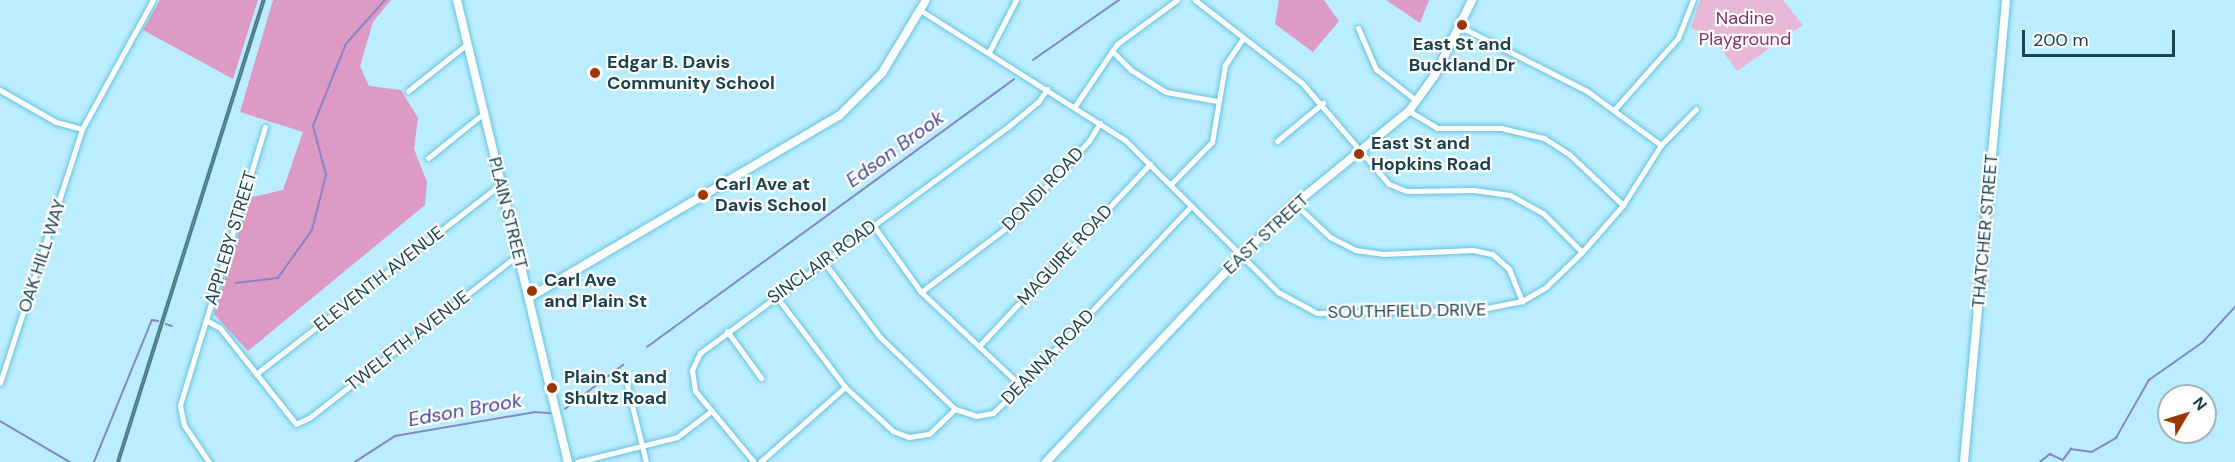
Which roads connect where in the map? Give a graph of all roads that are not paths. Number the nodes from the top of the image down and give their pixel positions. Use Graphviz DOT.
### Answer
graph roads {
  1 [pos="153,0"];
  2 [pos="457,0"];
  3 [pos="926,0"];
  4 [pos="1016,0"];
  5 [pos="1177,0"];
  6 [pos="1195,0"];
  7 [pos="1472,0"];
  8 [pos="1693,0"];
  9 [pos="2006,0"];
  10 [pos="920,10"];
  11 [pos="1459,26"];
  12 [pos="1358,27"];
  13 [pos="1242,40"];
  14 [pos="467,44"];
  15 [pos="1112,51"];
  16 [pos="989,52"];
  17 [pos="1047,89"];
  18 [pos="0,90"];
  19 [pos="408,91"];
  20 [pos="1217,101"];
  21 [pos="1418,101"];
  22 [pos="1323,102"];
  23 [pos="1075,106"];
  24 [pos="1696,109"];
  25 [pos="1614,110"];
  26 [pos="1409,111"];
  27 [pos="484,113"];
  28 [pos="1100,123"];
  29 [pos="265,127"];
  30 [pos="82,129"];
  31 [pos="1277,141"];
  32 [pos="1661,145"];
  33 [pos="1360,150"];
  34 [pos="428,158"];
  35 [pos="1150,164"];
  36 [pos="501,184"];
  37 [pos="1171,184"];
  38 [pos="1295,204"];
  39 [pos="1623,205"];
  40 [pos="1191,206"];
  41 [pos="873,225"];
  42 [pos="1582,252"];
  43 [pos="518,255"];
  44 [pos="1241,256"];
  45 [pos="824,262"];
  46 [pos="921,292"];
  47 [pos="776,296"];
  48 [pos="530,297"];
  49 [pos="1522,301"];
  50 [pos="206,320"];
  51 [pos="727,331"];
  52 [pos="979,346"];
  53 [pos="256,374"];
  54 [pos="761,378"];
  55 [pos="0,383"];
  56 [pos="627,385"];
  57 [pos="1021,386"];
  58 [pos="845,387"];
  59 [pos="955,409"];
  60 [pos="710,412"];
  61 [pos="296,424"];
  62 [pos="642,446"];
  63 [pos="209,462"];
  64 [pos="568,462"];
  65 [pos="577,462"];
  66 [pos="646,462"];
  67 [pos="754,462"];
  68 [pos="760,462"];
  69 [pos="1046,462"];
  70 [pos="1964,462"];
  1 -- 30 [label="street, OAK HILL WAY"];
  2 -- 14 [label="street, PLAIN STREET"];
  3 -- 10 [label="street"];
  4 -- 16 [label="street"];
  5 -- 15 [label="street"];
  6 -- 13 [label="street"];
  7 -- 11 [label="street, EAST STREET"];
  8 -- 25 [label="street"];
  9 -- 70 [label="street, THATCHER STREET"];
  10 -- 16 [label="street, SOUTHFIELD DRIVE"];
  10 -- 48 [label="street"];
  11 -- 21 [label="street, EAST STREET"];
  11 -- 25 [label="street"];
  12 -- 21 [label="street"];
  13 -- 20 [label="street"];
  13 -- 22 [label="street"];
  14 -- 19 [label="street"];
  14 -- 27 [label="street, PLAIN STREET"];
  15 -- 20 [label="street"];
  15 -- 23 [label="street"];
  16 -- 17 [label="street, SOUTHFIELD DRIVE"];
  17 -- 23 [label="street, SOUTHFIELD DRIVE"];
  17 -- 41 [label="street, SINCLAIR ROAD"];
  18 -- 30 [label="street"];
  20 -- 37 [label="street"];
  21 -- 26 [label="street, EAST STREET"];
  22 -- 31 [label="street"];
  22 -- 33 [label="street"];
  23 -- 28 [label="street, SOUTHFIELD DRIVE"];
  24 -- 32 [label="street, SOUTHFIELD DRIVE"];
  25 -- 32 [label="street"];
  26 -- 33 [label="street, EAST STREET"];
  26 -- 39 [label="street"];
  27 -- 34 [label="street"];
  27 -- 36 [label="street, PLAIN STREET"];
  28 -- 35 [label="street, SOUTHFIELD DRIVE"];
  28 -- 46 [label="street, DONDI ROAD"];
  29 -- 50 [label="street, APPLEBY STREET"];
  30 -- 55 [label="street, OAK HILL WAY"];
  32 -- 39 [label="street, SOUTHFIELD DRIVE"];
  33 -- 38 [label="street, EAST STREET"];
  33 -- 42 [label="street"];
  35 -- 37 [label="street, SOUTHFIELD DRIVE"];
  35 -- 52 [label="street, MAGUIRE ROAD"];
  36 -- 43 [label="street, PLAIN STREET"];
  36 -- 53 [label="street, ELEVENTH AVENUE"];
  37 -- 40 [label="street, SOUTHFIELD DRIVE"];
  38 -- 44 [label="street, EAST STREET"];
  38 -- 49 [label="street"];
  39 -- 42 [label="street, SOUTHFIELD DRIVE"];
  40 -- 44 [label="street, SOUTHFIELD DRIVE"];
  40 -- 57 [label="street, DEANNA ROAD"];
  41 -- 45 [label="street, SINCLAIR ROAD"];
  41 -- 46 [label="street"];
  42 -- 49 [label="street, SOUTHFIELD DRIVE"];
  43 -- 48 [label="street, PLAIN STREET"];
  43 -- 61 [label="street, TWELFTH AVENUE"];
  44 -- 49 [label="street, SOUTHFIELD DRIVE"];
  44 -- 69 [label="street, EAST STREET"];
  45 -- 47 [label="street, SINCLAIR ROAD"];
  45 -- 59 [label="street"];
  46 -- 52 [label="street"];
  47 -- 51 [label="street, SINCLAIR ROAD"];
  47 -- 58 [label="street"];
  48 -- 64 [label="street, PLAIN STREET"];
  50 -- 53 [label="street, APPLEBY STREET"];
  50 -- 63 [label="street"];
  51 -- 54 [label="street"];
  51 -- 60 [label="street, SINCLAIR ROAD"];
  52 -- 57 [label="street"];
  53 -- 61 [label="street, APPLEBY STREET"];
  56 -- 62 [label="street"];
  57 -- 59 [label="street, DEANNA ROAD"];
  58 -- 59 [label="street"];
  58 -- 68 [label="street"];
  60 -- 62 [label="street"];
  60 -- 67 [label="street, SINCLAIR ROAD"];
  62 -- 65 [label="street"];
  62 -- 66 [label="street"];
}
